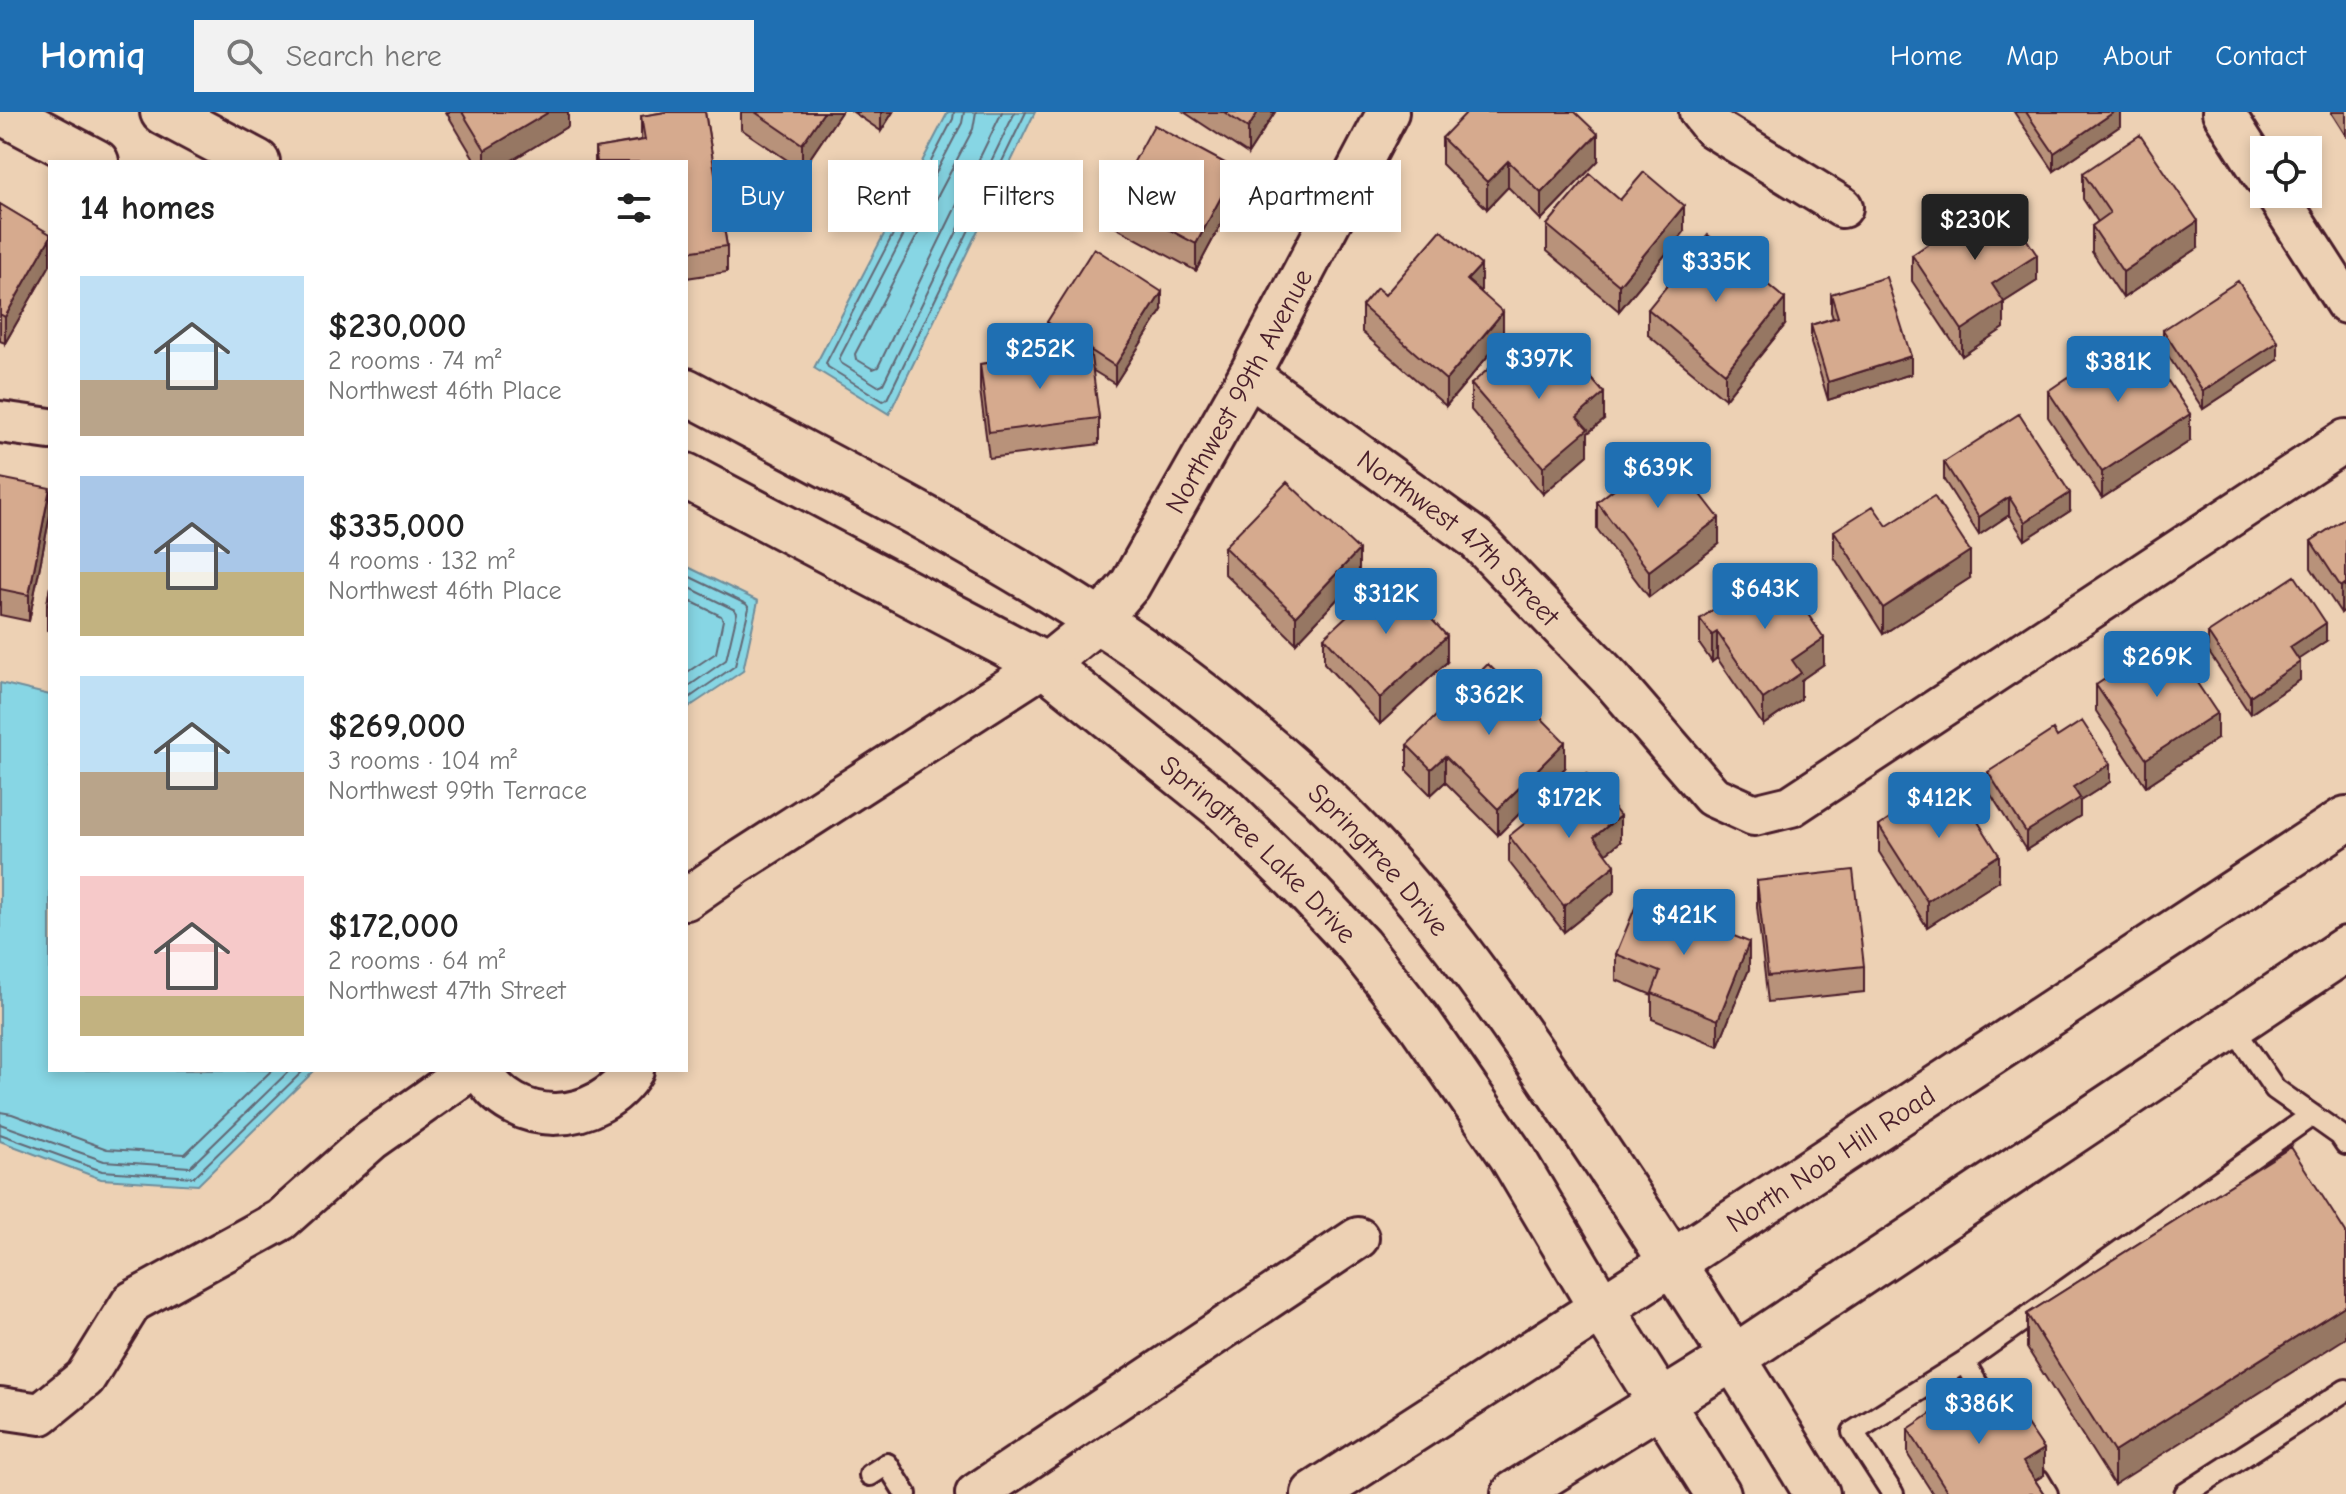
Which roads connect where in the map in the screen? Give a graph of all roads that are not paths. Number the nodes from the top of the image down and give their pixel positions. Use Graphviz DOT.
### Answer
graph roads {
  1 [pos="2,112"];
  2 [pos="163,112"];
  3 [pos="1388,112"];
  4 [pos="1700,112"];
  5 [pos="2223,112"];
  6 [pos="2250,154"];
  7 [pos="92,160"];
  8 [pos="253,160"];
  9 [pos="1842,207"];
  10 [pos="2285,208"];
  11 [pos="2346,303"];
  12 [pos="1249,375"];
  13 [pos="688,392"];
  14 [pos="0,422"];
  15 [pos="48,429"];
  16 [pos="2346,440"];
  17 [pos="688,477"];
  18 [pos="1099,621"];
  19 [pos="1045,665"];
  20 [pos="2346,819"];
  21 [pos="688,898"];
  22 [pos="2346,949"];
  23 [pos="2232,1026"];
  24 [pos="467,1072"];
  25 [pos="482,1072"];
  26 [pos="631,1072"];
  27 [pos="2312,1115"];
  28 [pos="2346,1144"];
  29 [pos="1358,1238"];
  30 [pos="1673,1262"];
  31 [pos="1601,1307"];
  32 [pos="1735,1357"];
  33 [pos="1964,1362"];
  34 [pos="2346,1390"];
  35 [pos="1660,1402"];
  36 [pos="0,1408"];
  37 [pos="2002,1426"];
  38 [pos="870,1475"];
  39 [pos="906,1494"];
  40 [pos="976,1494"];
  41 [pos="1314,1494"];
  42 [pos="1514,1494"];
  43 [pos="1718,1494"];
  44 [pos="1817,1494"];
  45 [pos="1893,1494"];
  46 [pos="2185,1494"];
  1 -- 7 [label="street"];
  2 -- 8 [label="street"];
  3 -- 12 [label="street, Northwest 99th Avenue"];
  4 -- 9 [label="street"];
  5 -- 6 [label="street"];
  10 -- 11 [label="street"];
  12 -- 16 [label="street, Northwest 47th Street"];
  12 -- 18 [label="street, Northwest 99th Avenue"];
  13 -- 18 [label="street, Springtree Drive"];
  14 -- 15 [label="street"];
  17 -- 19 [label="street, Springtree Lake Drive"];
  18 -- 19 [label="street, Northwest 99th Avenue"];
  18 -- 30 [label="street, Springtree Drive"];
  19 -- 21 [label="street, Northwest 99th Avenue"];
  19 -- 31 [label="street, Springtree Lake Drive"];
  20 -- 30 [label="street, North Nob Hill Road"];
  22 -- 23 [label="street"];
  23 -- 27 [label="lane"];
  23 -- 32 [label="street"];
  24 -- 36 [label="street"];
  25 -- 26 [label="street"];
  27 -- 28 [label="lane"];
  27 -- 33 [label="lane"];
  29 -- 40 [label="street"];
  30 -- 31 [label="street, North Nob Hill Road"];
  30 -- 32 [label="street, Springtree Drive"];
  31 -- 35 [label="street, Springtree Lake Drive"];
  31 -- 41 [label="street, North Nob Hill Road"];
  32 -- 35 [label="street"];
  32 -- 44 [label="street, Springtree Drive"];
  33 -- 37 [label="lane"];
  33 -- 45 [label="lane"];
  34 -- 46 [label="lane"];
  35 -- 42 [label="street"];
  35 -- 43 [label="street, Springtree Lake Drive"];
  38 -- 39 [label="lane"];
}
